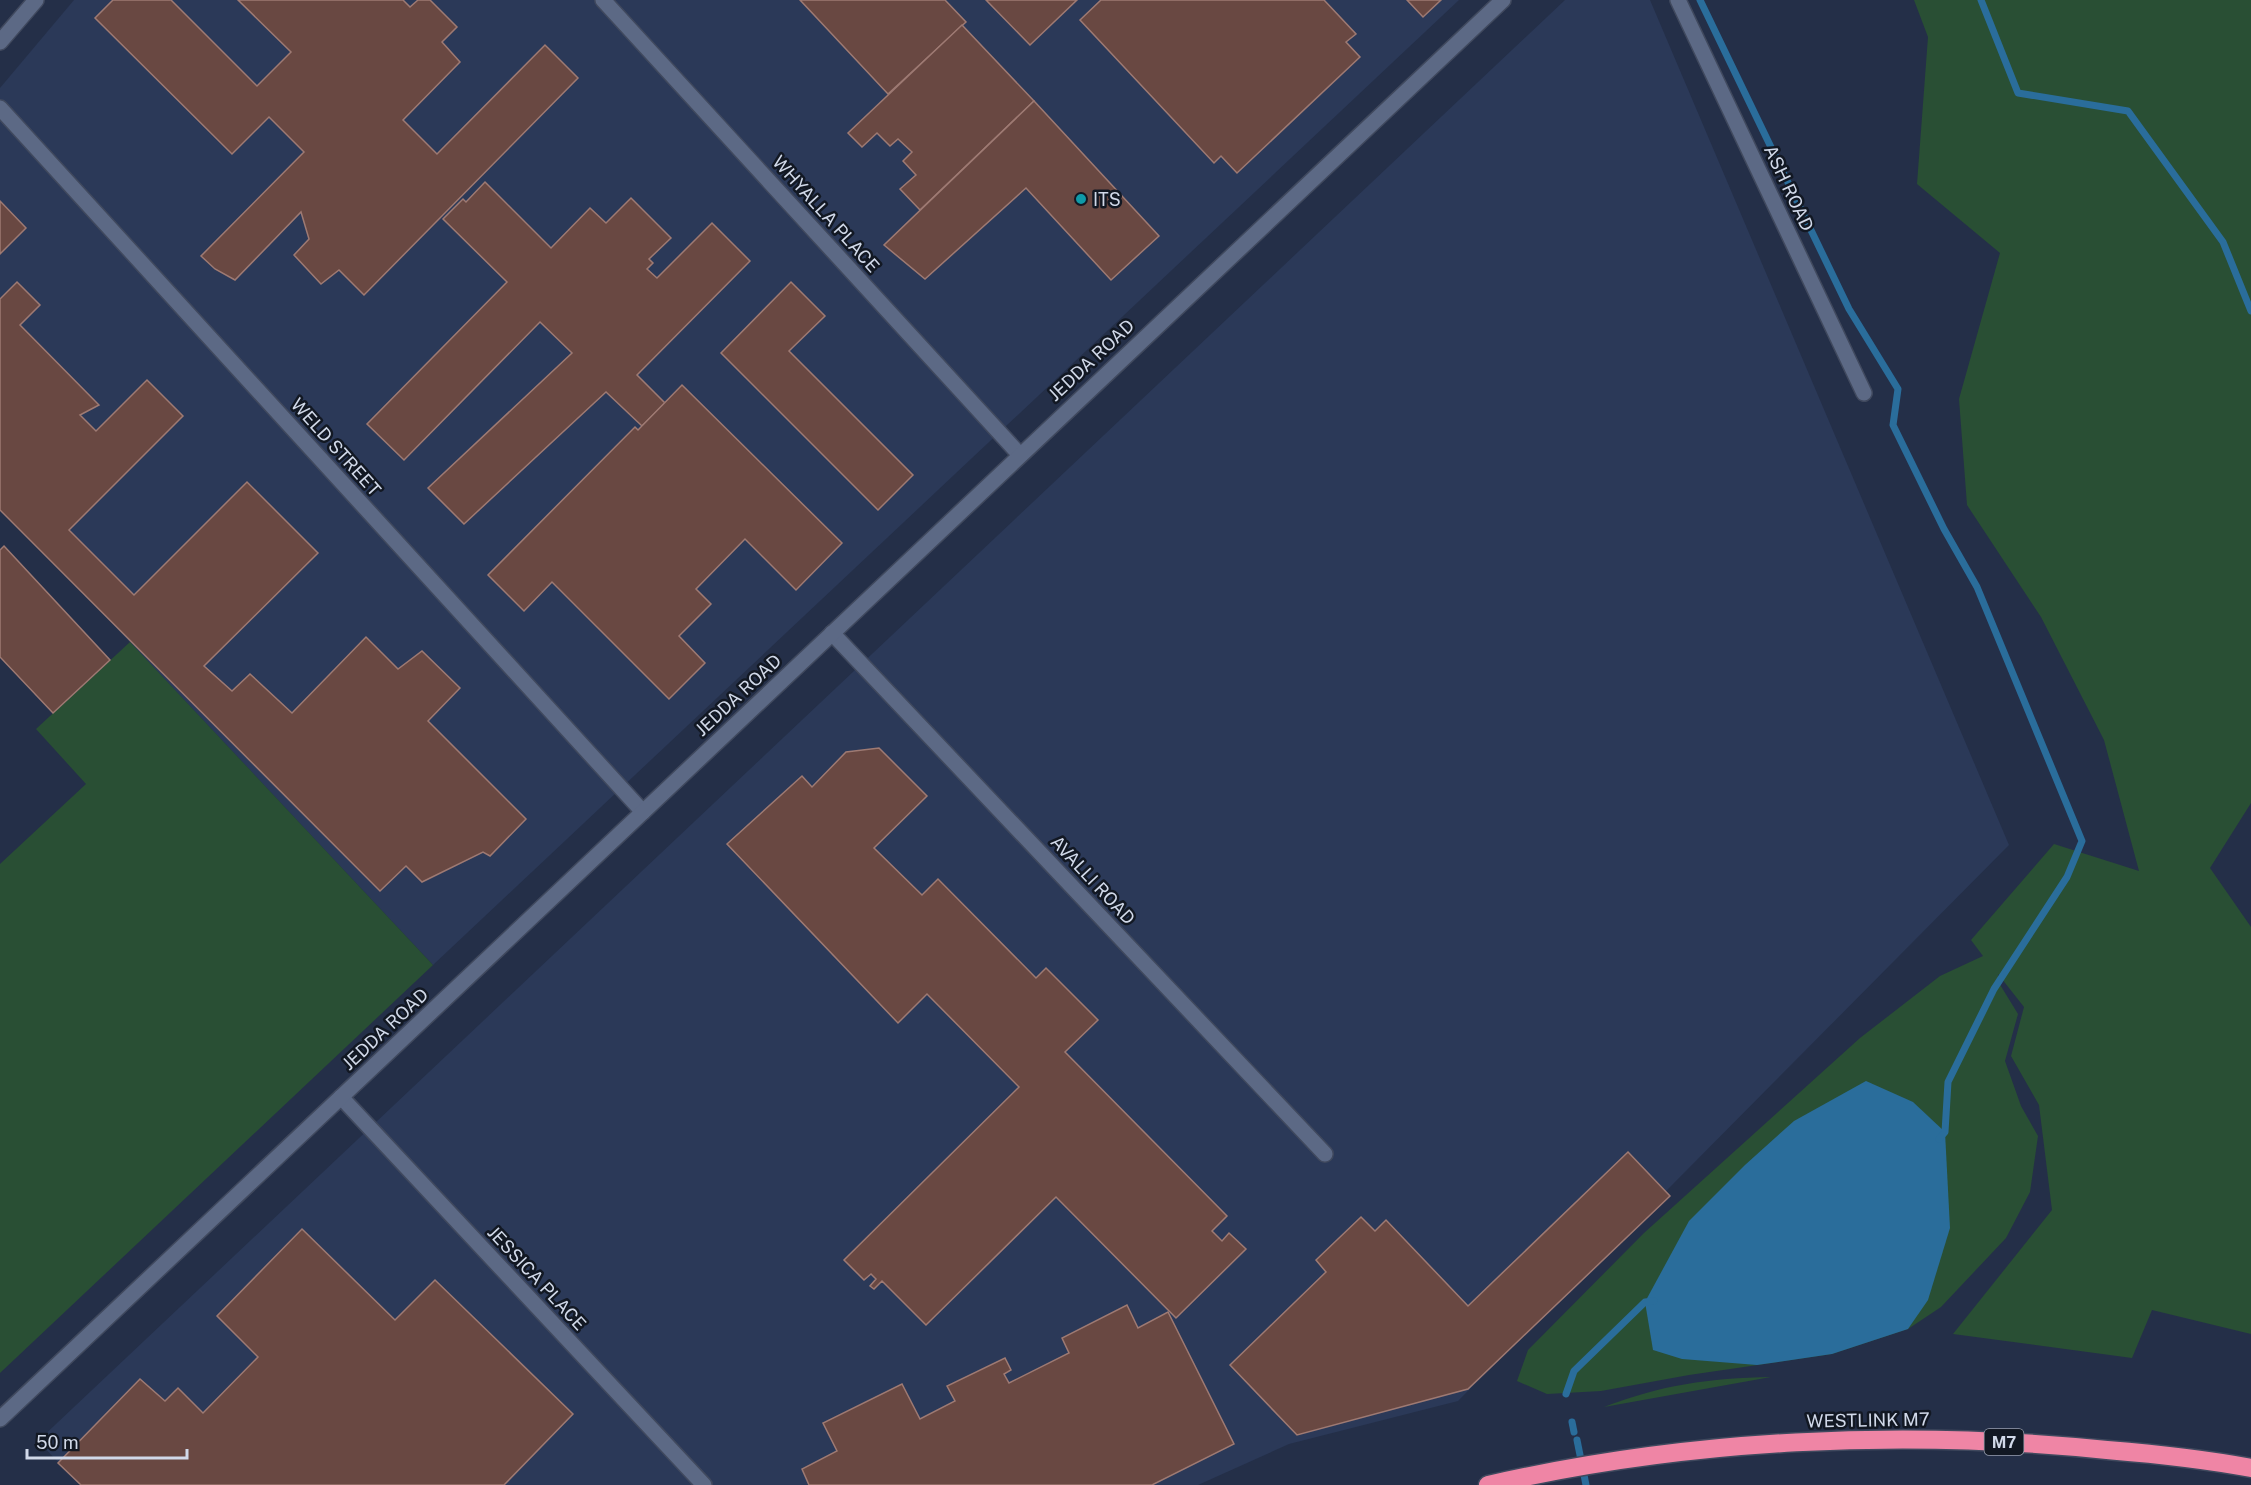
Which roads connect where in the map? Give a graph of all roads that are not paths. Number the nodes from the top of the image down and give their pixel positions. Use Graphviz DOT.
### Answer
graph roads {
  1 [pos="36,0"];
  2 [pos="603,0"];
  3 [pos="1503,0"];
  4 [pos="1678,0"];
  5 [pos="0,42"];
  6 [pos="0,108"];
  7 [pos="1864,393"];
  8 [pos="1019,454"];
  9 [pos="832,633"];
  10 [pos="643,812"];
  11 [pos="342,1097"];
  12 [pos="1325,1154"];
  13 [pos="0,1419"];
  14 [pos="2251,1468"];
  15 [pos="1492,1484"];
  16 [pos="704,1485"];
  1 -- 5 [label="street"];
  2 -- 8 [label="street, WHYALLA PLACE"];
  3 -- 8 [label="street, JEDDA ROAD"];
  4 -- 7 [label="street, ASH ROAD"];
  6 -- 10 [label="street, WELD STREET"];
  8 -- 9 [label="street, JEDDA ROAD"];
  9 -- 10 [label="street, JEDDA ROAD"];
  9 -- 12 [label="street, AVALLI ROAD"];
  10 -- 11 [label="street, JEDDA ROAD"];
  11 -- 13 [label="street, JEDDA ROAD"];
  11 -- 16 [label="street, JESSICA PLACE"];
  14 -- 15 [label="highway, WESTLINK M7 / M7"];
}
